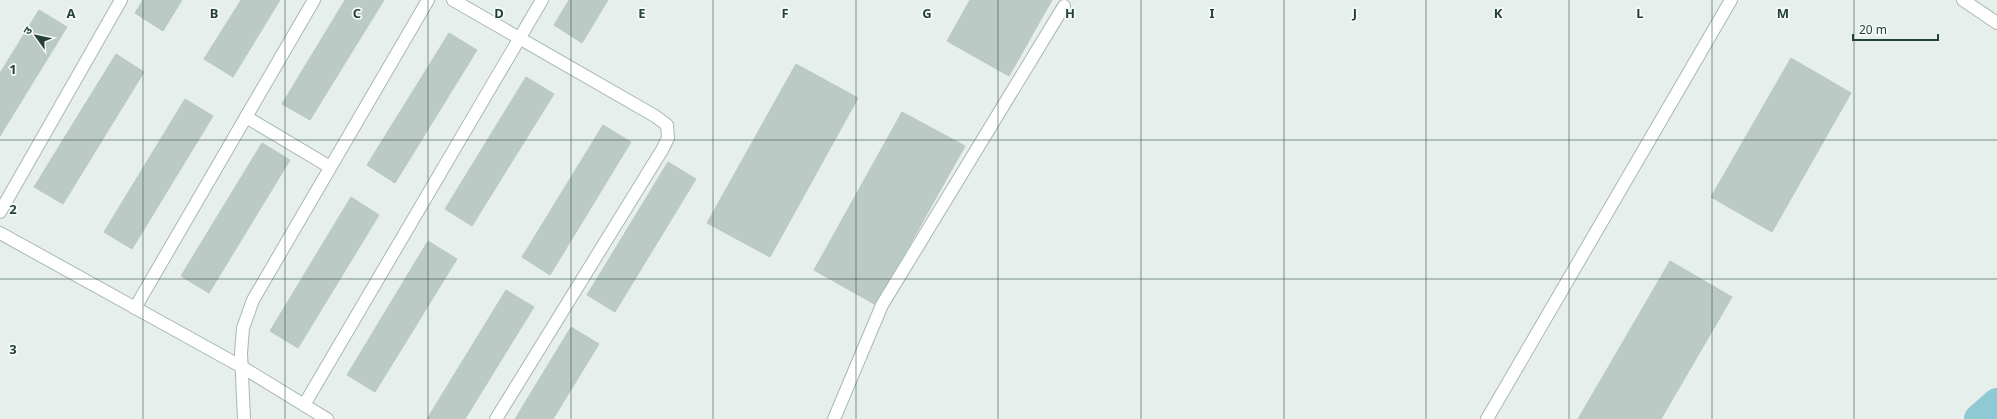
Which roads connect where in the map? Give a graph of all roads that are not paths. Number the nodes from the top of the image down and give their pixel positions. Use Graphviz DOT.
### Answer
graph roads {
  1 [pos="121,0"];
  2 [pos="314,0"];
  3 [pos="428,0"];
  4 [pos="453,0"];
  5 [pos="542,0"];
  6 [pos="1731,0"];
  7 [pos="1963,0"];
  8 [pos="1064,6"];
  9 [pos="1997,23"];
  10 [pos="519,38"];
  11 [pos="246,117"];
  12 [pos="330,167"];
  13 [pos="0,212"];
  14 [pos="0,233"];
  15 [pos="135,308"];
  16 [pos="242,367"];
  17 [pos="304,405"];
  18 [pos="244,419"];
  19 [pos="327,419"];
  20 [pos="496,419"];
  21 [pos="834,419"];
  22 [pos="1487,419"];
  1 -- 13 [label="street"];
  2 -- 11 [label="street"];
  3 -- 12 [label="street"];
  4 -- 10 [label="street"];
  5 -- 10 [label="street"];
  6 -- 22 [label="street"];
  7 -- 9 [label="street"];
  8 -- 21 [label="street"];
  10 -- 17 [label="street"];
  10 -- 20 [label="street"];
  11 -- 12 [label="street"];
  11 -- 15 [label="street"];
  12 -- 16 [label="street"];
  14 -- 15 [label="street"];
  15 -- 16 [label="street"];
  16 -- 17 [label="street"];
  16 -- 18 [label="street"];
  17 -- 19 [label="street"];
}
